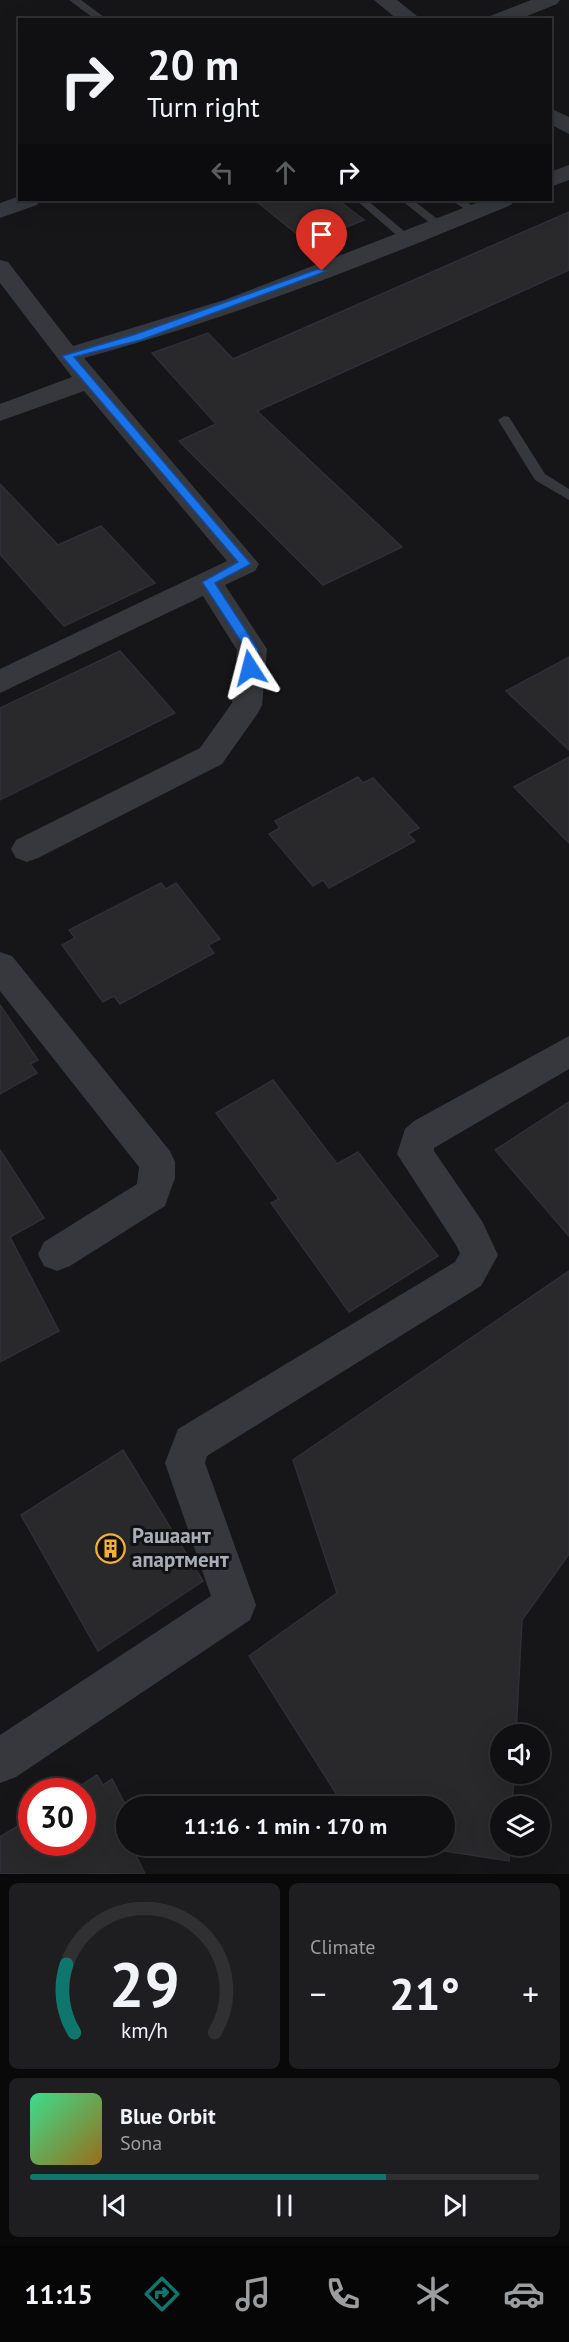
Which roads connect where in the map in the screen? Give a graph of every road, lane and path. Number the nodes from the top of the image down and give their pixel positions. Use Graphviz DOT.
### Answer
graph roads {
  1 [pos="74,0"];
  2 [pos="384,0"];
  3 [pos="550,0"];
  4 [pos="100,18"];
  5 [pos="409,18"];
  6 [pos="502,18"];
  7 [pos="552,115"];
  8 [pos="569,126"];
  9 [pos="569,172"];
  10 [pos="552,179"];
  11 [pos="26,201"];
  12 [pos="362,201"];
  13 [pos="407,201"];
  14 [pos="496,201"];
  15 [pos="466,205"];
  16 [pos="0,211"];
  17 [pos="438,225"];
  18 [pos="406,238"];
  19 [pos="0,267"];
  20 [pos="67,356"];
  21 [pos="89,380"];
  22 [pos="0,413"];
  23 [pos="504,420"];
  24 [pos="569,495"];
  25 [pos="208,582"];
  26 [pos="0,682"];
  27 [pos="27,849"];
  28 [pos="0,966"];
  29 [pos="569,1051"];
  30 [pos="57,1254"];
  31 [pos="0,1761"];
  1 -- 4 [label="lane"];
  2 -- 5 [label="street"];
  3 -- 6 [label="street"];
  7 -- 8 [label="street"];
  9 -- 10 [label="street"];
  11 -- 16 [label="street"];
  12 -- 18 [label="lane"];
  13 -- 17 [label="lane"];
  14 -- 15 [label="street"];
  15 -- 17 [label="street"];
  17 -- 18 [label="street"];
  18 -- 20 [label="street"];
  19 -- 20 [label="street"];
  20 -- 21 [label="street"];
  21 -- 22 [label="street"];
  21 -- 25 [label="street"];
  23 -- 24 [label="lane"];
  25 -- 26 [label="street"];
  25 -- 27 [label="street"];
  28 -- 30 [label="street"];
  29 -- 31 [label="street"];
}
